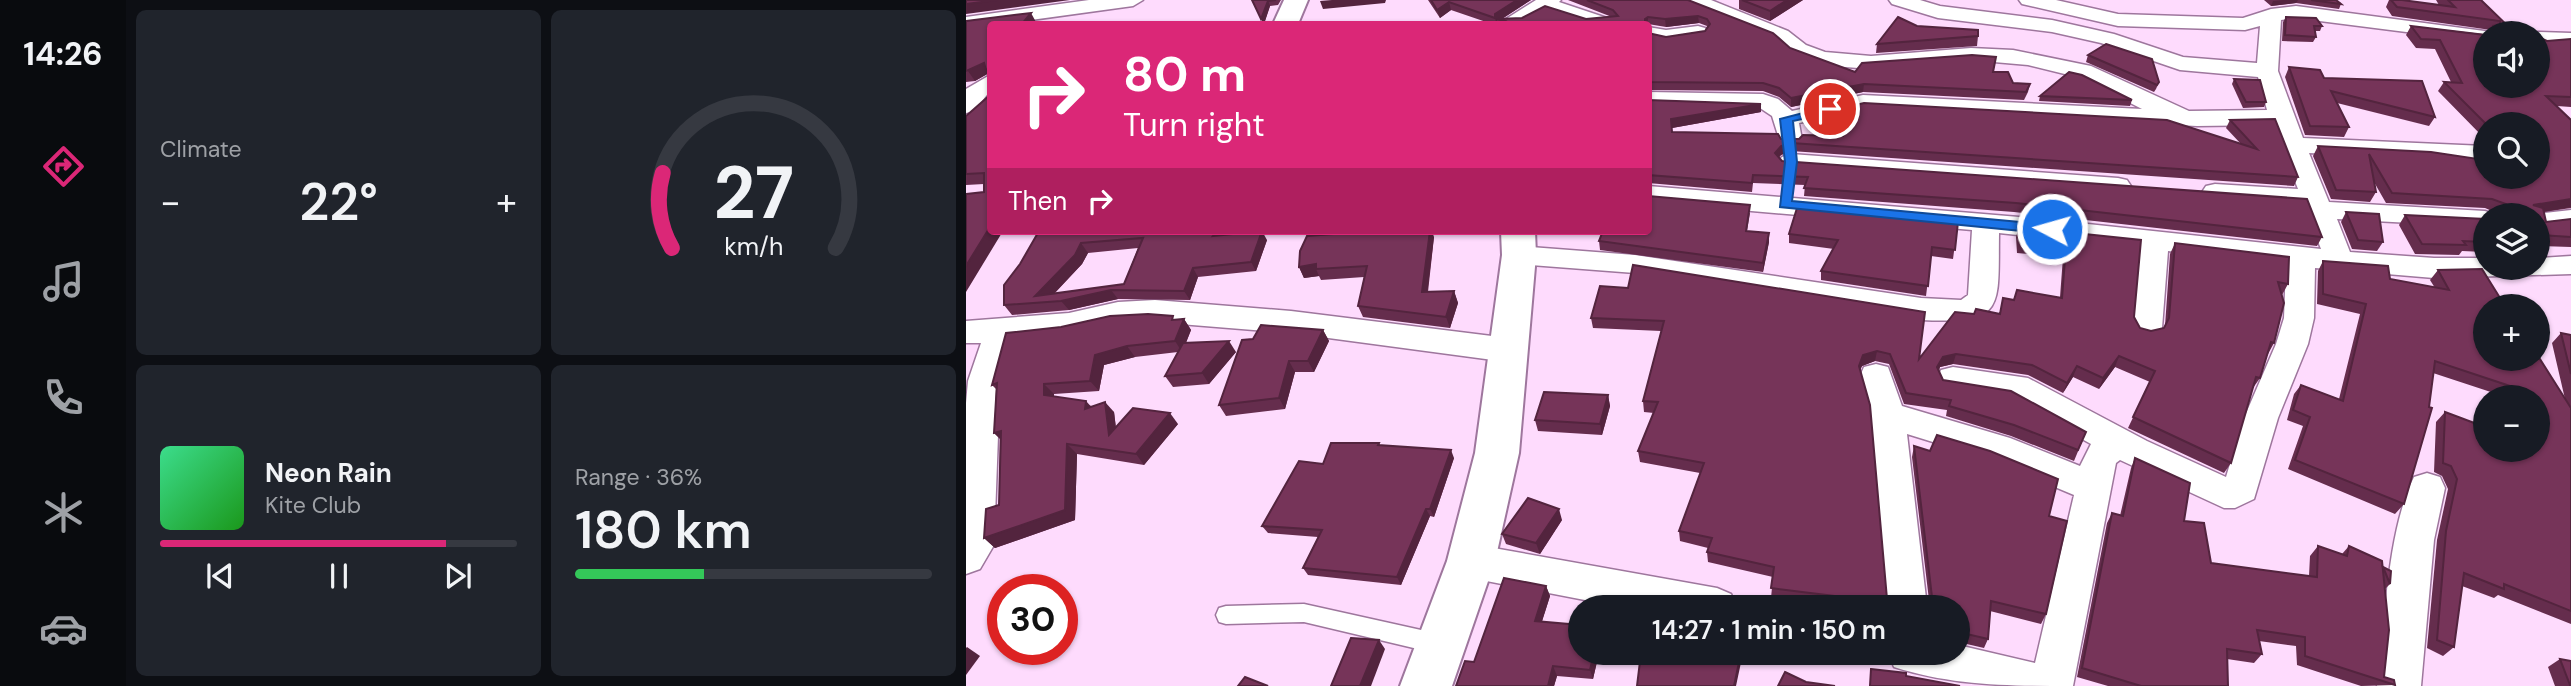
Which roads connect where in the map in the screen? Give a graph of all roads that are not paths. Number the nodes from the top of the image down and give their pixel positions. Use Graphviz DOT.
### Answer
graph roads {
  1 [pos="1133,0"];
  2 [pos="1296,0"];
  3 [pos="1693,0"];
  4 [pos="1899,0"];
  5 [pos="2029,0"];
  6 [pos="2132,0"];
  7 [pos="1548,2"];
  8 [pos="1087,6"];
  9 [pos="2271,15"];
  10 [pos="2118,20"];
  11 [pos="1072,21"];
  12 [pos="1286,21"];
  13 [pos="1513,21"];
  14 [pos="1598,21"];
  15 [pos="966,23"];
  16 [pos="1698,33"];
  17 [pos="1652,34"];
  18 [pos="2473,34"];
  19 [pos="2550,38"];
  20 [pos="2571,39"];
  21 [pos="2267,71"];
  22 [pos="987,84"];
  23 [pos="1652,99"];
  24 [pos="966,106"];
  25 [pos="2180,116"];
  26 [pos="2283,118"];
  27 [pos="1786,119"];
  28 [pos="2295,145"];
  29 [pos="2473,153"];
  30 [pos="1791,162"];
  31 [pos="2141,188"];
  32 [pos="2183,190"];
  33 [pos="1652,194"];
  34 [pos="1785,204"];
  35 [pos="2318,204"];
  36 [pos="2473,218"];
  37 [pos="2571,219"];
  38 [pos="2550,220"];
  39 [pos="1986,223"];
  40 [pos="2155,242"];
  41 [pos="1519,243"];
  42 [pos="2301,257"];
  43 [pos="2339,259"];
  44 [pos="2571,265"];
  45 [pos="2550,267"];
  46 [pos="2473,268"];
  47 [pos="2147,328"];
  48 [pos="1001,331"];
  49 [pos="966,332"];
  50 [pos="1508,350"];
  51 [pos="1876,376"];
  52 [pos="1952,379"];
  53 [pos="1888,415"];
  54 [pos="2118,440"];
  55 [pos="2094,487"];
  56 [pos="2427,488"];
  57 [pos="966,557"];
  58 [pos="1471,561"];
  59 [pos="1653,595"];
  60 [pos="1906,595"];
  61 [pos="1226,615"];
  62 [pos="1441,645"];
  63 [pos="1958,665"];
  64 [pos="1426,686"];
  65 [pos="2043,686"];
  66 [pos="2051,686"];
  67 [pos="2399,686"];
  1 -- 8 [label="street"];
  2 -- 12 [label="street"];
  3 -- 25 [label="street"];
  4 -- 21 [label="street"];
  5 -- 10 [label="street"];
  6 -- 10 [label="street"];
  7 -- 13 [label="street"];
  7 -- 14 [label="street"];
  8 -- 11 [label="street"];
  8 -- 15 [label="street"];
  9 -- 10 [label="street"];
  9 -- 18 [label="street"];
  9 -- 21 [label="street"];
  16 -- 17 [label="street"];
  19 -- 20 [label="street"];
  21 -- 26 [label="street"];
  22 -- 24 [label="street"];
  23 -- 27 [label="street"];
  25 -- 26 [label="street"];
  25 -- 27 [label="street"];
  26 -- 28 [label="street"];
  27 -- 30 [label="street"];
  28 -- 29 [label="street"];
  28 -- 35 [label="street"];
  30 -- 31 [label="street"];
  30 -- 34 [label="street"];
  32 -- 35 [label="street"];
  33 -- 34 [label="street"];
  34 -- 39 [label="street"];
  35 -- 36 [label="street"];
  35 -- 43 [label="street"];
  37 -- 38 [label="street"];
  39 -- 40 [label="street"];
  39 -- 41 [label="street"];
  40 -- 42 [label="street"];
  40 -- 47 [label="street"];
  41 -- 50 [label="street"];
  42 -- 43 [label="street"];
  42 -- 54 [label="street"];
  43 -- 46 [label="street"];
  44 -- 45 [label="street"];
  48 -- 49 [label="street"];
  48 -- 50 [label="street"];
  48 -- 57 [label="street"];
  50 -- 58 [label="street"];
  51 -- 53 [label="street"];
  52 -- 54 [label="street"];
  53 -- 55 [label="street"];
  53 -- 60 [label="street"];
  54 -- 55 [label="street"];
  55 -- 66 [label="street"];
  56 -- 67 [label="street"];
  58 -- 59 [label="street"];
  58 -- 62 [label="street"];
  61 -- 62 [label="lane"];
  62 -- 64 [label="street"];
  63 -- 65 [label="street"];
}
